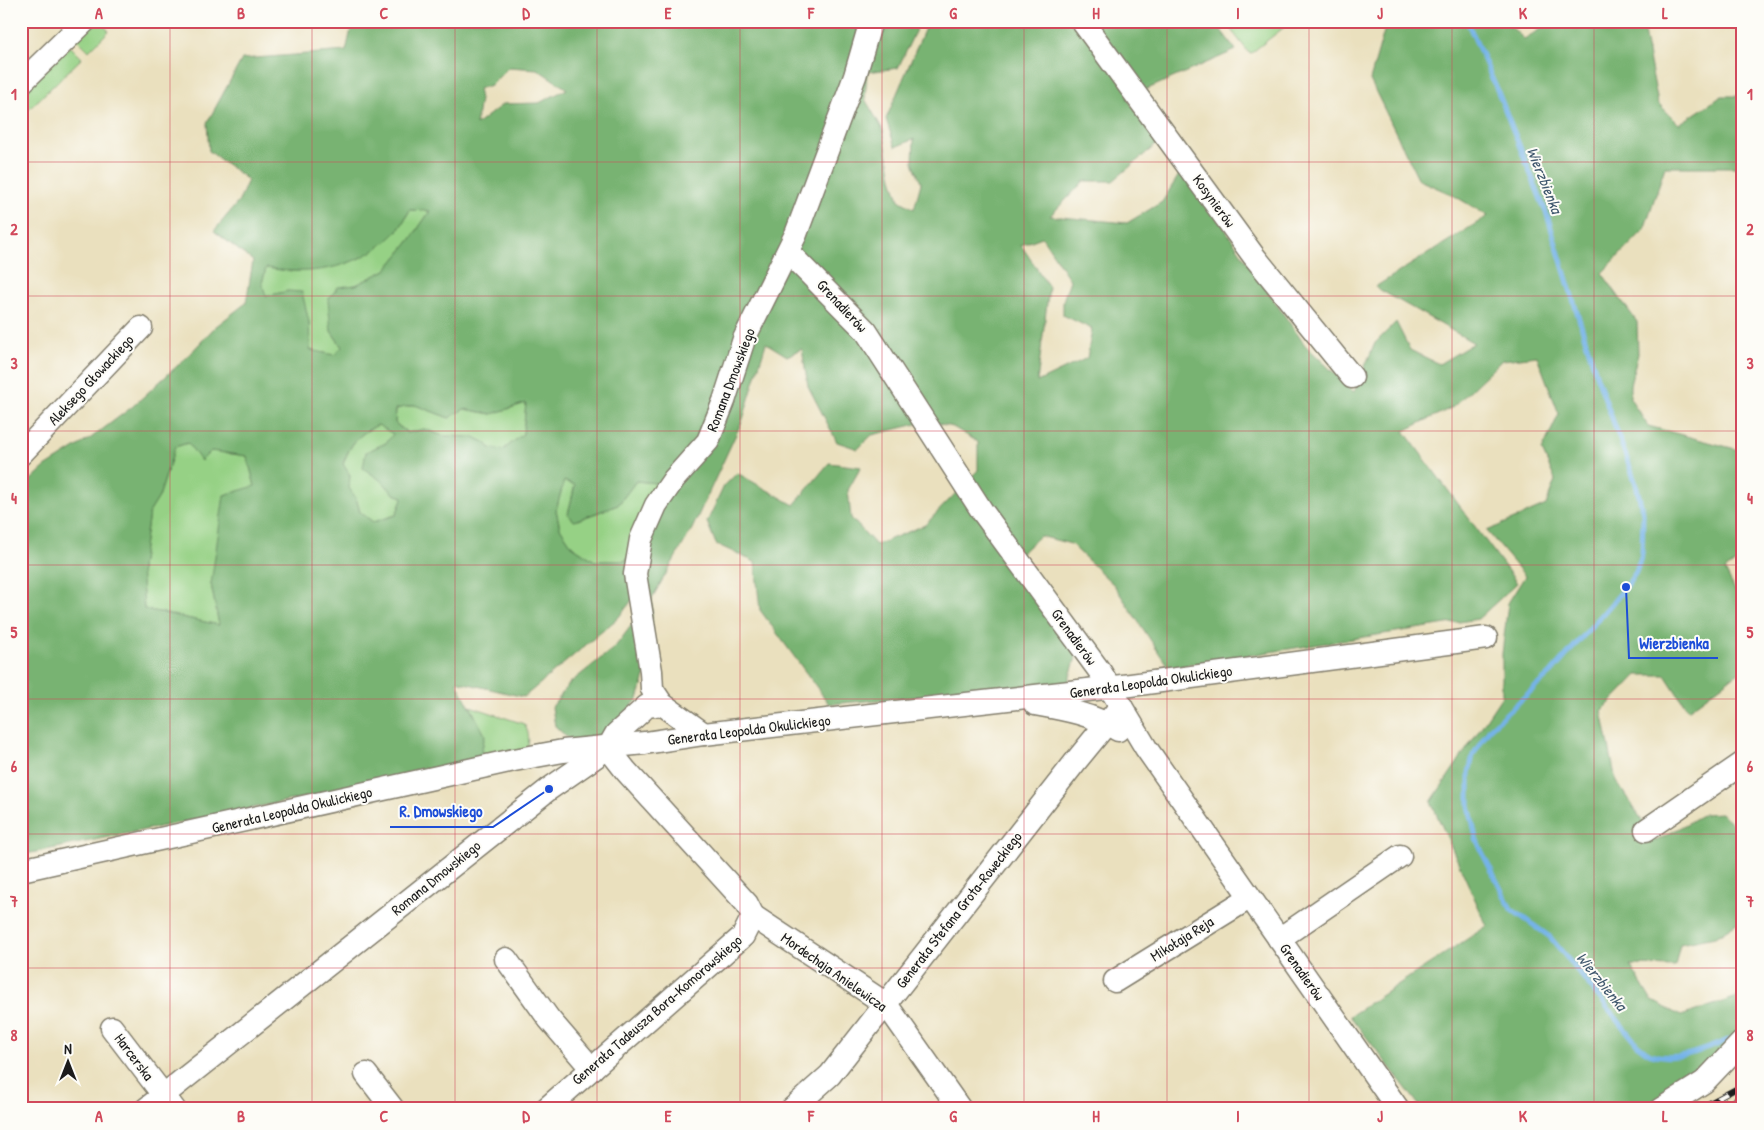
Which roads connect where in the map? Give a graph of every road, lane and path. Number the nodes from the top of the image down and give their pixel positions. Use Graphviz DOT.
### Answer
graph roads {
  1 [pos="85,21"];
  2 [pos="872,21"];
  3 [pos="1082,21"];
  4 [pos="21,83"];
  5 [pos="788,252"];
  6 [pos="141,328"];
  7 [pos="1352,377"];
  8 [pos="21,454"];
  9 [pos="1486,638"];
  10 [pos="1115,697"];
  11 [pos="1009,700"];
  12 [pos="662,704"];
  13 [pos="1107,723"];
  14 [pos="704,734"];
  15 [pos="608,748"];
  16 [pos="1146,748"];
  17 [pos="1743,763"];
  18 [pos="1646,830"];
  19 [pos="1400,856"];
  20 [pos="21,870"];
  21 [pos="1249,898"];
  22 [pos="753,916"];
  23 [pos="1280,939"];
  24 [pos="506,959"];
  25 [pos="1115,981"];
  26 [pos="886,1004"];
  27 [pos="112,1028"];
  28 [pos="1743,1041"];
  29 [pos="592,1069"];
  30 [pos="366,1074"];
  31 [pos="161,1104"];
  32 [pos="393,1109"];
  33 [pos="546,1109"];
  34 [pos="792,1109"];
  35 [pos="960,1109"];
  36 [pos="1398,1109"];
  37 [pos="1661,1109"];
  1 -- 4 [label="street"];
  2 -- 5 [label="street, Romana Dmowskiego"];
  3 -- 7 [label="street, Kosynierów"];
  5 -- 10 [label="street, Grenadierów"];
  5 -- 12 [label="street, Romana Dmowskiego"];
  6 -- 8 [label="street, Aleksego Głowackiego"];
  9 -- 10 [label="street, Generała Leopolda Okulickiego"];
  10 -- 11 [label="street, Generała Leopolda Okulickiego"];
  10 -- 13 [label="street, Generała Stefana Grota-Roweckiego"];
  10 -- 16 [label="street, Grenadierów"];
  11 -- 13 [label="street"];
  11 -- 14 [label="street, Generała Leopolda Okulickiego"];
  12 -- 14 [label="street"];
  12 -- 15 [label="street, Romana Dmowskiego"];
  13 -- 16 [label="street"];
  13 -- 26 [label="street, Generała Stefana Grota-Roweckiego"];
  14 -- 15 [label="street, Generała Leopolda Okulickiego"];
  15 -- 20 [label="street, Generała Leopolda Okulickiego"];
  15 -- 22 [label="street"];
  15 -- 31 [label="street, Romana Dmowskiego"];
  16 -- 21 [label="street, Grenadierów"];
  17 -- 18 [label="street"];
  19 -- 23 [label="street"];
  21 -- 23 [label="street, Grenadierów"];
  21 -- 25 [label="street, Mikołaja Reja"];
  22 -- 26 [label="street, Mordechaja Anielewicza"];
  22 -- 29 [label="street, Generała Tadeusza Bora-Komorowskiego"];
  23 -- 36 [label="street, Grenadierów"];
  24 -- 29 [label="street"];
  26 -- 34 [label="street, Generała Stefana Grota-Roweckiego"];
  26 -- 35 [label="street, Mordechaja Anielewicza"];
  27 -- 31 [label="street, Harcerska"];
  28 -- 37 [label="street"];
  29 -- 33 [label="street, Generała Tadeusza Bora-Komorowskiego"];
  30 -- 32 [label="street"];
}
